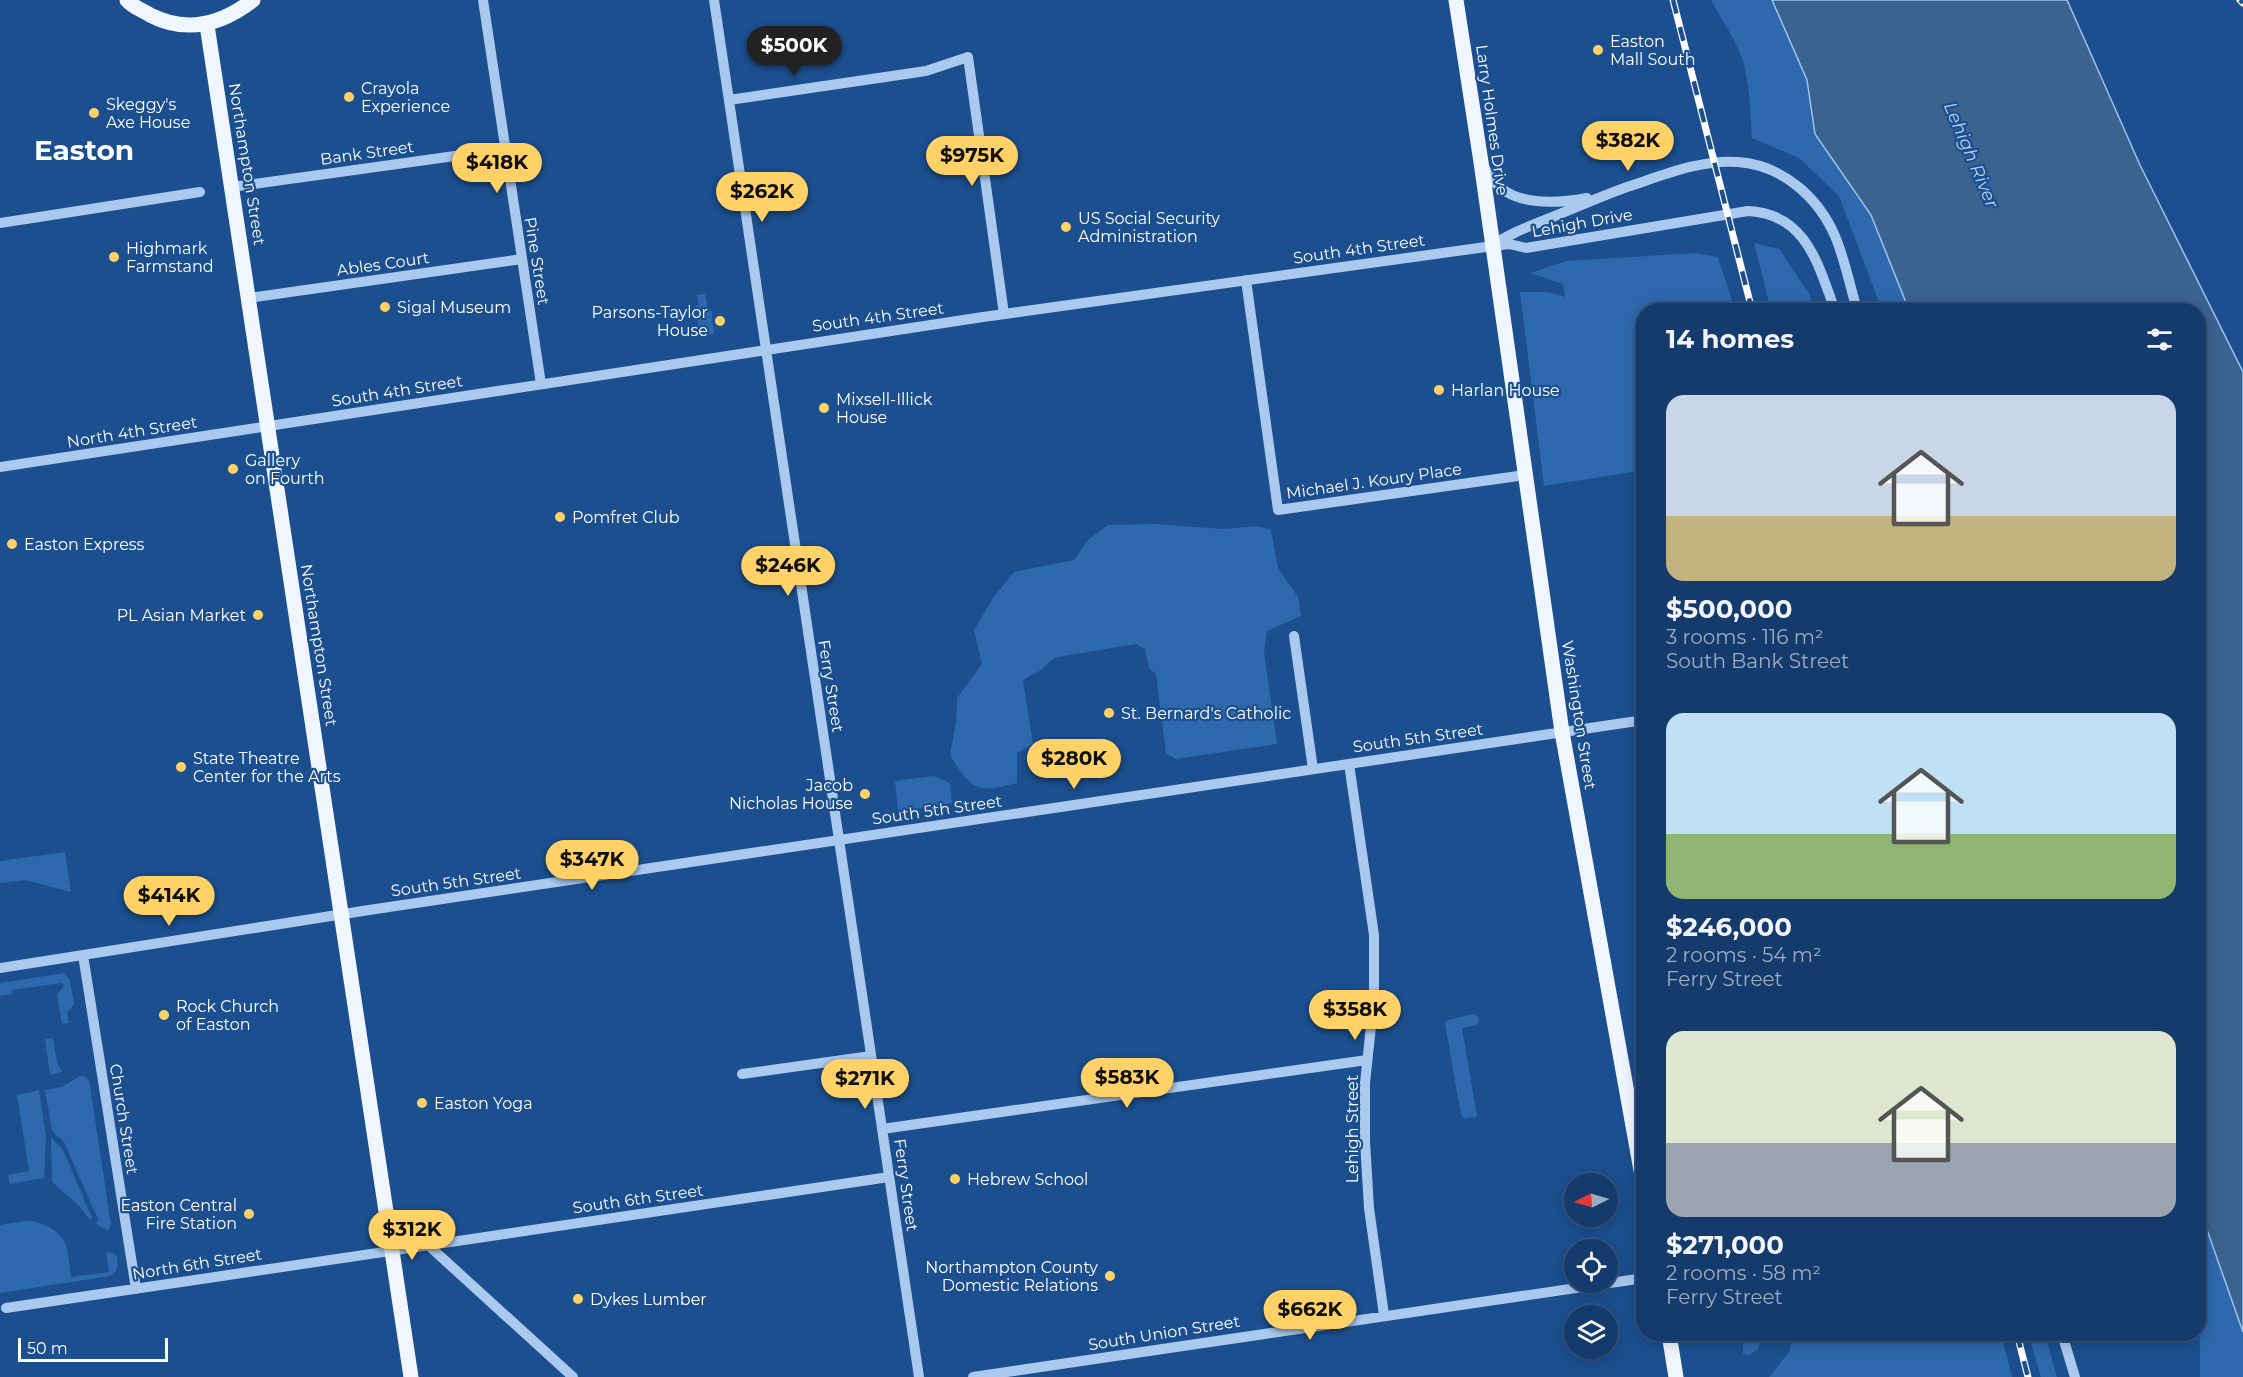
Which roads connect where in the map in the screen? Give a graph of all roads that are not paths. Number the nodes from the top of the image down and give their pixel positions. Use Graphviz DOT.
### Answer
graph roads {
  1 [pos="127,0"];
  2 [pos="253,0"];
  3 [pos="483,0"];
  4 [pos="714,0"];
  5 [pos="1456,0"];
  6 [pos="207,25"];
  7 [pos="729,100"];
  8 [pos="505,149"];
  9 [pos="1481,162"];
  10 [pos="232,187"];
  11 [pos="200,192"];
  12 [pos="1608,194"];
  13 [pos="0,223"];
  14 [pos="1493,246"];
  15 [pos="522,259"];
  16 [pos="1246,280"];
  17 [pos="249,298"];
  18 [pos="1832,303"];
  19 [pos="1855,303"];
  20 [pos="1004,314"];
  21 [pos="766,349"];
  22 [pos="541,384"];
  23 [pos="268,426"];
  24 [pos="0,467"];
  25 [pos="1526,475"];
  26 [pos="1294,636"];
  27 [pos="1636,721"];
  28 [pos="1562,732"];
  29 [pos="1349,764"];
  30 [pos="1312,769"];
  31 [pos="839,840"];
  32 [pos="342,914"];
  33 [pos="83,954"];
  34 [pos="0,968"];
  35 [pos="871,1056"];
  36 [pos="1367,1060"];
  37 [pos="742,1074"];
  38 [pos="882,1130"];
  39 [pos="1636,1143"];
  40 [pos="889,1177"];
  41 [pos="428,1245"];
  42 [pos="392,1250"];
  43 [pos="1636,1279"];
  44 [pos="136,1289"];
  45 [pos="6,1308"];
  46 [pos="1384,1315"];
  47 [pos="1670,1341"];
  48 [pos="2064,1341"];
  49 [pos="411,1377"];
  50 [pos="573,1377"];
  51 [pos="919,1377"];
  52 [pos="973,1377"];
  53 [pos="1676,1377"];
  54 [pos="2075,1377"];
  1 -- 6 [label="main road"];
  2 -- 6 [label="main road"];
  3 -- 8 [label="street, Pine Street"];
  4 -- 7 [label="street, Ferry Street"];
  5 -- 9 [label="main road, Larry Holmes Drive"];
  6 -- 10 [label="main road, Northampton Street"];
  7 -- 20 [label="street"];
  7 -- 21 [label="street, Ferry Street"];
  8 -- 10 [label="street, Bank Street"];
  8 -- 15 [label="street, Pine Street"];
  9 -- 12 [label="street"];
  9 -- 14 [label="main road, Larry Holmes Drive"];
  10 -- 17 [label="main road, Northampton Street"];
  11 -- 13 [label="street"];
  12 -- 14 [label="street, Lehigh Drive"];
  12 -- 19 [label="street, Lehigh Drive"];
  14 -- 16 [label="street, South 4th Street"];
  14 -- 18 [label="street, Lehigh Drive"];
  14 -- 25 [label="main road, Washington Street"];
  15 -- 17 [label="street, Ables Court"];
  15 -- 22 [label="street, Pine Street"];
  16 -- 20 [label="street, South 4th Street"];
  16 -- 25 [label="street, Michael J. Koury Place"];
  17 -- 23 [label="main road, Northampton Street"];
  20 -- 21 [label="street, South 4th Street"];
  21 -- 22 [label="street, South 4th Street"];
  21 -- 31 [label="street, Ferry Street"];
  22 -- 23 [label="street, South 4th Street"];
  23 -- 24 [label="street, North 4th Street"];
  23 -- 32 [label="main road, Northampton Street"];
  25 -- 28 [label="main road, Washington Street"];
  26 -- 30 [label="street"];
  27 -- 28 [label="street, South 5th Street"];
  28 -- 29 [label="street, South 5th Street"];
  28 -- 39 [label="main road, Washington Street"];
  29 -- 30 [label="street, South 5th Street"];
  29 -- 36 [label="street, Lehigh Street"];
  30 -- 31 [label="street, South 5th Street"];
  31 -- 32 [label="street, South 5th Street"];
  31 -- 35 [label="street, Ferry Street"];
  32 -- 33 [label="street, South 5th Street"];
  32 -- 42 [label="main road, Northampton Street"];
  33 -- 34 [label="street, South 5th Street"];
  33 -- 44 [label="street, Church Street"];
  35 -- 37 [label="street"];
  35 -- 38 [label="street, Ferry Street"];
  36 -- 38 [label="street"];
  36 -- 46 [label="street, Lehigh Street"];
  38 -- 40 [label="street, Ferry Street"];
  40 -- 41 [label="street, South 6th Street"];
  40 -- 51 [label="street, Ferry Street"];
  41 -- 42 [label="street, South 6th Street"];
  41 -- 50 [label="street"];
  42 -- 44 [label="street, North 6th Street"];
  42 -- 49 [label="main road, Northampton Street"];
  43 -- 46 [label="street, South Union Street"];
  44 -- 45 [label="street, North 6th Street"];
  46 -- 52 [label="street, South Union Street"];
  47 -- 53 [label="main road"];
  48 -- 54 [label="street"];
}
